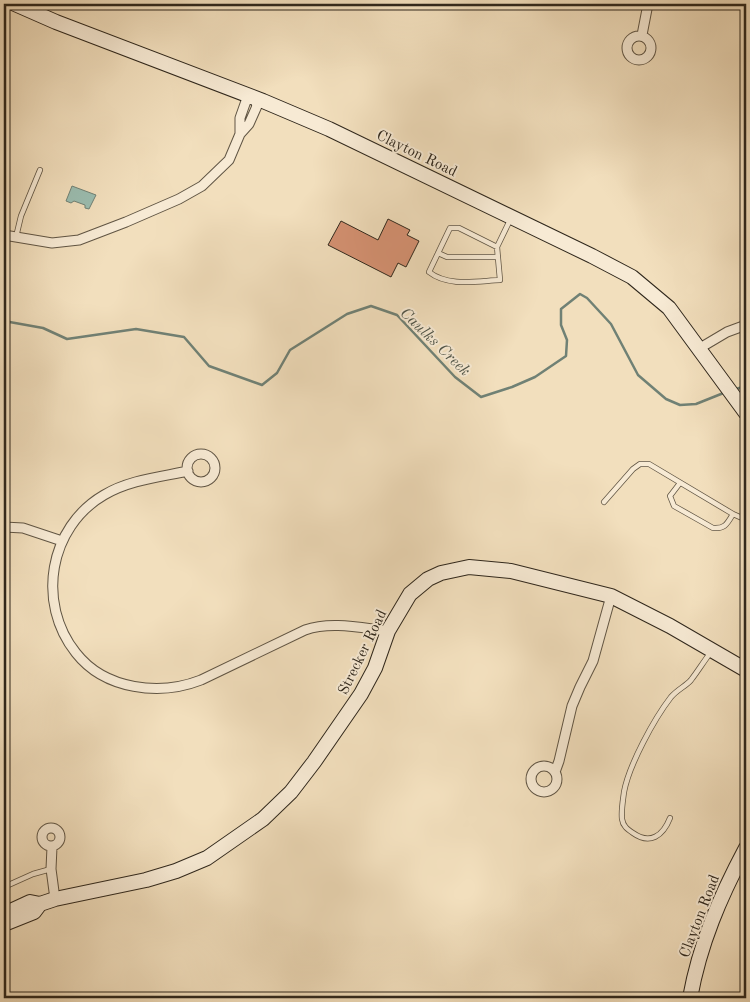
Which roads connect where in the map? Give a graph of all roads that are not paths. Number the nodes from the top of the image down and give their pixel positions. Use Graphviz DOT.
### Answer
graph roads {
  1 [pos="16,4"];
  2 [pos="648,4"];
  3 [pos="642,35"];
  4 [pos="254,98"];
  5 [pos="40,170"];
  6 [pos="512,217"];
  7 [pos="4,235"];
  8 [pos="16,237"];
  9 [pos="497,247"];
  10 [pos="438,253"];
  11 [pos="498,257"];
  12 [pos="746,325"];
  13 [pos="700,348"];
  14 [pos="746,413"];
  15 [pos="188,472"];
  16 [pos="680,483"];
  17 [pos="604,502"];
  18 [pos="733,514"];
  19 [pos="746,518"];
  20 [pos="4,527"];
  21 [pos="62,541"];
  22 [pos="610,596"];
  23 [pos="388,631"];
  24 [pos="712,651"];
  25 [pos="746,670"];
  26 [pos="554,772"];
  27 [pos="670,818"];
  28 [pos="52,847"];
  29 [pos="746,848"];
  30 [pos="51,868"];
  31 [pos="4,887"];
  32 [pos="55,899"];
  33 [pos="40,904"];
  34 [pos="4,914"];
  35 [pos="4,924"];
  36 [pos="690,998"];
  1 -- 4 [label="main road, Clayton Road"];
  2 -- 3 [label="street"];
  4 -- 6 [label="main road, Clayton Road"];
  4 -- 8 [label="street"];
  5 -- 8 [label="lane"];
  6 -- 9 [label="lane"];
  6 -- 13 [label="main road, Clayton Road"];
  7 -- 8 [label="street"];
  9 -- 10 [label="lane"];
  9 -- 11 [label="lane"];
  10 -- 11 [label="lane"];
  10 -- 11 [label="lane"];
  12 -- 13 [label="street"];
  13 -- 14 [label="main road, Clayton Road"];
  15 -- 21 [label="street"];
  16 -- 17 [label="lane"];
  16 -- 18 [label="lane"];
  16 -- 18 [label="lane"];
  18 -- 19 [label="lane"];
  20 -- 21 [label="street"];
  21 -- 23 [label="street"];
  22 -- 23 [label="main road, Strecker Road"];
  22 -- 24 [label="main road, Strecker Road"];
  22 -- 26 [label="street"];
  23 -- 32 [label="main road, Strecker Road"];
  24 -- 25 [label="main road, Strecker Road"];
  24 -- 27 [label="lane"];
  28 -- 30 [label="street"];
  29 -- 36 [label="main road, Clayton Road"];
  30 -- 31 [label="lane"];
  30 -- 32 [label="street"];
  32 -- 33 [label="main road, Strecker Road"];
  33 -- 34 [label="main road, Strecker Road"];
  33 -- 35 [label="main road, Strecker Road"];
}
